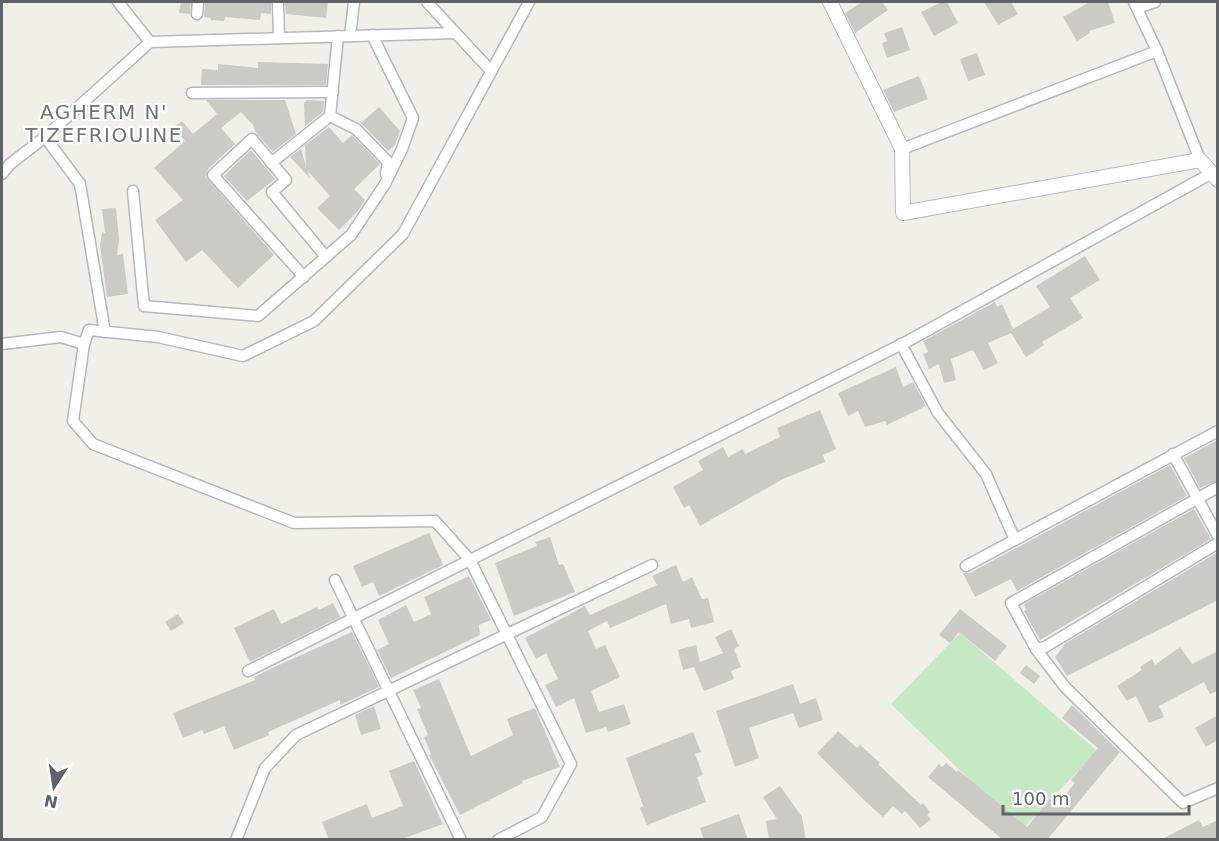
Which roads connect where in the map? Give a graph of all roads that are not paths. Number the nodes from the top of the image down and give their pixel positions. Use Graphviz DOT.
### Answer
graph roads {
  1 [pos="118,2"];
  2 [pos="198,2"];
  3 [pos="278,2"];
  4 [pos="354,2"];
  5 [pos="427,2"];
  6 [pos="528,2"];
  7 [pos="830,2"];
  8 [pos="1155,2"];
  9 [pos="1135,5"];
  10 [pos="198,14"];
  11 [pos="455,33"];
  12 [pos="372,35"];
  13 [pos="338,36"];
  14 [pos="350,36"];
  15 [pos="279,38"];
  16 [pos="150,42"];
  17 [pos="1156,51"];
  18 [pos="491,71"];
  19 [pos="333,92"];
  20 [pos="192,93"];
  21 [pos="330,116"];
  22 [pos="45,137"];
  23 [pos="902,149"];
  24 [pos="1200,160"];
  25 [pos="271,163"];
  26 [pos="2,174"];
  27 [pos="1215,177"];
  28 [pos="385,184"];
  29 [pos="134,191"];
  30 [pos="326,257"];
  31 [pos="304,277"];
  32 [pos="105,332"];
  33 [pos="2,344"];
  34 [pos="84,344"];
  35 [pos="901,344"];
  36 [pos="1218,430"];
  37 [pos="1173,454"];
  38 [pos="1218,487"];
  39 [pos="1197,498"];
  40 [pos="1218,536"];
  41 [pos="1015,540"];
  42 [pos="1218,543"];
  43 [pos="470,560"];
  44 [pos="652,565"];
  45 [pos="966,567"];
  46 [pos="335,580"];
  47 [pos="354,618"];
  48 [pos="507,634"];
  49 [pos="1036,649"];
  50 [pos="248,671"];
  51 [pos="389,691"];
  52 [pos="1218,788"];
  53 [pos="236,840"];
  54 [pos="461,840"];
  55 [pos="498,840"];
  1 -- 16 [label="street"];
  2 -- 10 [label="street"];
  3 -- 15 [label="street"];
  4 -- 14 [label="street"];
  5 -- 11 [label="street"];
  6 -- 18 [label="street"];
  7 -- 23 [label="street"];
  8 -- 9 [label="street"];
  9 -- 17 [label="street"];
  11 -- 12 [label="street"];
  11 -- 18 [label="street"];
  12 -- 14 [label="street"];
  12 -- 28 [label="street"];
  13 -- 14 [label="street"];
  13 -- 15 [label="street"];
  13 -- 19 [label="street"];
  15 -- 16 [label="street"];
  16 -- 22 [label="street"];
  17 -- 23 [label="street"];
  17 -- 24 [label="street"];
  18 -- 32 [label="street"];
  19 -- 20 [label="street"];
  19 -- 21 [label="street"];
  21 -- 25 [label="street"];
  21 -- 28 [label="street"];
  22 -- 26 [label="street"];
  22 -- 32 [label="street"];
  23 -- 24 [label="street"];
  24 -- 27 [label="street"];
  25 -- 30 [label="street"];
  25 -- 31 [label="street"];
  27 -- 35 [label="street"];
  28 -- 30 [label="street"];
  29 -- 31 [label="street"];
  30 -- 31 [label="street"];
  32 -- 34 [label="street"];
  33 -- 34 [label="street"];
  34 -- 43 [label="street"];
  35 -- 41 [label="street"];
  35 -- 43 [label="street"];
  36 -- 37 [label="street"];
  37 -- 39 [label="street"];
  37 -- 41 [label="street"];
  38 -- 39 [label="street"];
  39 -- 40 [label="street"];
  39 -- 49 [label="street"];
  41 -- 45 [label="street"];
  42 -- 49 [label="street"];
  43 -- 47 [label="street"];
  43 -- 48 [label="street"];
  44 -- 48 [label="street"];
  46 -- 47 [label="street"];
  47 -- 50 [label="street"];
  47 -- 51 [label="street"];
  48 -- 51 [label="street"];
  48 -- 55 [label="street"];
  49 -- 52 [label="street"];
  51 -- 53 [label="street"];
  51 -- 54 [label="street"];
}
